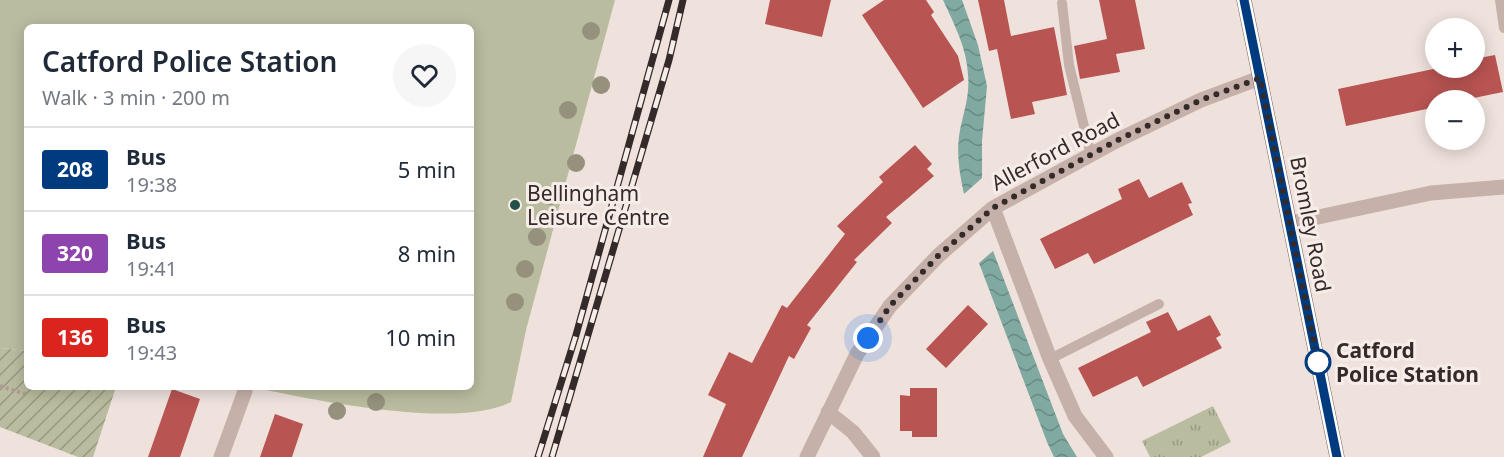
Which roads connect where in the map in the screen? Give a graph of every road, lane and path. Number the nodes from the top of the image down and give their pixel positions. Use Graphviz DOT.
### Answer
graph roads {
  1 [pos="1244,0"];
  2 [pos="1500,0"];
  3 [pos="1062,3"];
  4 [pos="1504,28"];
  5 [pos="1260,78"];
  6 [pos="1090,155"];
  7 [pos="1504,188"];
  8 [pos="993,208"];
  9 [pos="1290,223"];
  10 [pos="1159,304"];
  11 [pos="1050,359"];
  12 [pos="0,386"];
  13 [pos="245,391"];
  14 [pos="25,394"];
  15 [pos="828,412"];
  16 [pos="221,457"];
  17 [pos="807,457"];
  18 [pos="873,457"];
  19 [pos="1106,457"];
  20 [pos="1337,457"];
  1 -- 5 [label="main road, Bromley Road"];
  2 -- 4 [label="lane"];
  3 -- 6 [label="lane"];
  5 -- 6 [label="street, Allerford Road"];
  5 -- 9 [label="main road, Bromley Road"];
  6 -- 8 [label="street, Allerford Road"];
  7 -- 9 [label="street"];
  8 -- 11 [label="street"];
  8 -- 15 [label="street, Allerford Road"];
  9 -- 20 [label="main road, Bromley Road"];
  10 -- 11 [label="lane"];
  11 -- 19 [label="street"];
  12 -- 14 [label="path"];
  13 -- 16 [label="street"];
  15 -- 17 [label="street, Allerford Road"];
  15 -- 18 [label="street"];
}
